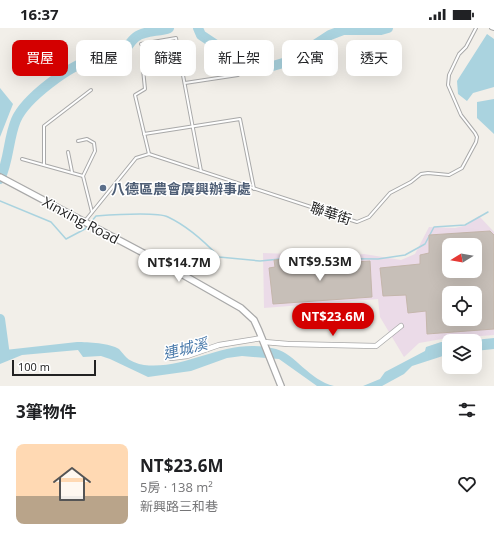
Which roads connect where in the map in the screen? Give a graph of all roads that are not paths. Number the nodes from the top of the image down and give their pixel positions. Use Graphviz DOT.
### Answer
graph roads {
  1 [pos="476,28"];
  2 [pos="491,28"];
  3 [pos="494,30"];
  4 [pos="164,40"];
  5 [pos="176,40"];
  6 [pos="144,76"];
  7 [pos="184,76"];
  8 [pos="231,76"];
  9 [pos="185,83"];
  10 [pos="91,90"];
  11 [pos="193,127"];
  12 [pos="144,134"];
  13 [pos="78,141"];
  14 [pos="68,152"];
  15 [pos="149,154"];
  16 [pos="22,159"];
  17 [pos="44,165"];
  18 [pos="201,171"];
  19 [pos="72,172"];
  20 [pos="83,176"];
  21 [pos="0,177"];
  22 [pos="254,189"];
  23 [pos="92,212"];
  24 [pos="84,223"];
  25 [pos="401,326"];
  26 [pos="264,341"];
  27 [pos="171,358"];
  28 [pos="281,386"];
  1 -- 22 [label="lane, 聯華街"];
  2 -- 3 [label="lane"];
  4 -- 5 [label="lane"];
  6 -- 12 [label="lane"];
  7 -- 9 [label="lane"];
  8 -- 9 [label="lane"];
  9 -- 11 [label="lane"];
  10 -- 17 [label="lane"];
  11 -- 12 [label="lane"];
  11 -- 18 [label="lane"];
  11 -- 22 [label="lane"];
  12 -- 15 [label="lane"];
  13 -- 20 [label="lane"];
  14 -- 19 [label="lane"];
  15 -- 18 [label="lane, 聯華街"];
  15 -- 23 [label="lane"];
  16 -- 17 [label="lane"];
  17 -- 19 [label="lane"];
  18 -- 22 [label="lane, 聯華街"];
  19 -- 20 [label="lane"];
  20 -- 23 [label="lane"];
  21 -- 24 [label="street, Xinxing Road"];
  23 -- 24 [label="lane"];
  24 -- 26 [label="street, Xinxing Road"];
  25 -- 26 [label="street"];
  26 -- 27 [label="street"];
  26 -- 28 [label="street, Xinxing Road"];
}
